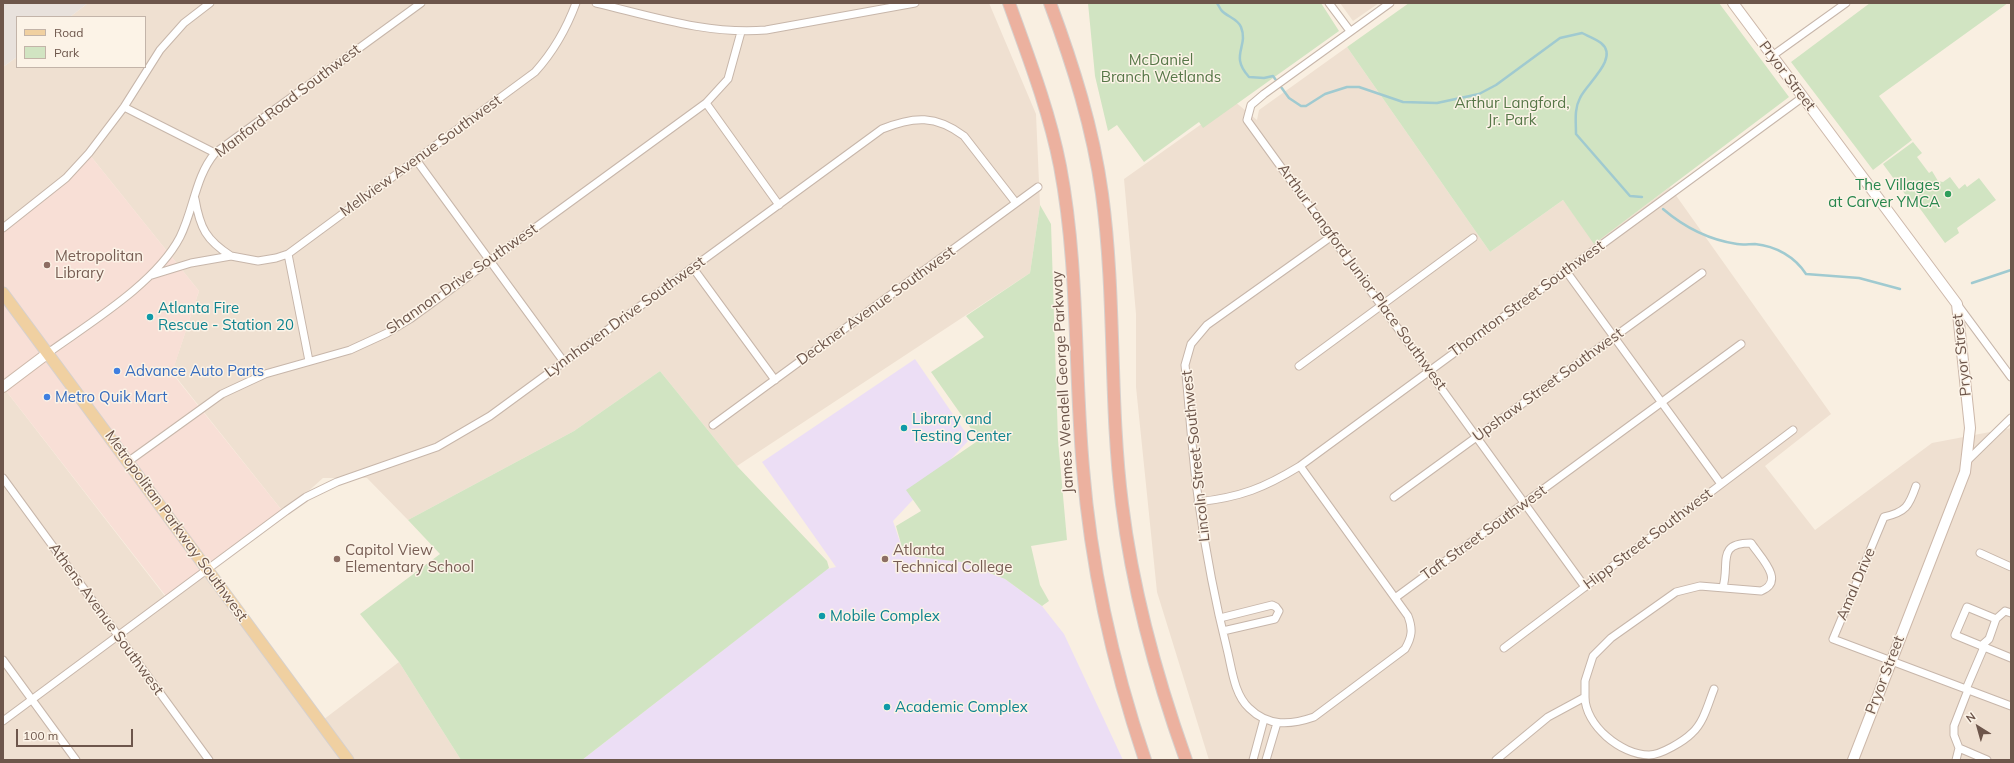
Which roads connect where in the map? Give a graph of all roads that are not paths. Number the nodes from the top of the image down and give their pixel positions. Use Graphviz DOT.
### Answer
graph roads {
  1 [pos="210,3"];
  2 [pos="421,3"];
  3 [pos="576,3"];
  4 [pos="596,3"];
  5 [pos="916,3"];
  6 [pos="1009,3"];
  7 [pos="1050,3"];
  8 [pos="1329,3"];
  9 [pos="1390,3"];
  10 [pos="1733,3"];
  11 [pos="1846,3"];
  12 [pos="741,32"];
  13 [pos="1350,32"];
  14 [pos="1772,56"];
  15 [pos="1803,97"];
  16 [pos="706,103"];
  17 [pos="124,107"];
  18 [pos="215,153"];
  19 [pos="416,161"];
  20 [pos="1038,187"];
  21 [pos="194,197"];
  22 [pos="1016,203"];
  23 [pos="779,205"];
  24 [pos="3,228"];
  25 [pos="1332,236"];
  26 [pos="1473,238"];
  27 [pos="288,254"];
  28 [pos="231,256"];
  29 [pos="490,261"];
  30 [pos="693,268"];
  31 [pos="1566,271"];
  32 [pos="1702,273"];
  33 [pos="152,275"];
  34 [pos="3,293"];
  35 [pos="1381,304"];
  36 [pos="1957,304"];
  37 [pos="1614,337"];
  38 [pos="1742,344"];
  39 [pos="48,353"];
  40 [pos="309,361"];
  41 [pos="564,362"];
  42 [pos="1298,366"];
  43 [pos="1429,370"];
  44 [pos="2008,371"];
  45 [pos="2011,377"];
  46 [pos="775,380"];
  47 [pos="3,387"];
  48 [pos="1662,403"];
  49 [pos="2011,418"];
  50 [pos="713,425"];
  51 [pos="1793,430"];
  52 [pos="1477,437"];
  53 [pos="1968,460"];
  54 [pos="129,461"];
  55 [pos="1300,466"];
  56 [pos="3,478"];
  57 [pos="1721,484"];
  58 [pos="1916,486"];
  59 [pos="1394,497"];
  60 [pos="1198,502"];
  61 [pos="1525,503"];
  62 [pos="1980,553"];
  63 [pos="2010,565"];
  64 [pos="208,569"];
  65 [pos="1585,587"];
  66 [pos="1723,587"];
  67 [pos="1395,598"];
  68 [pos="2011,613"];
  69 [pos="1220,618"];
  70 [pos="1996,619"];
  71 [pos="1223,631"];
  72 [pos="118,636"];
  73 [pos="1983,646"];
  74 [pos="1504,648"];
  75 [pos="2011,658"];
  76 [pos="3,660"];
  77 [pos="1891,660"];
  78 [pos="1714,689"];
  79 [pos="1967,689"];
  80 [pos="1585,696"];
  81 [pos="32,699"];
  82 [pos="2011,706"];
  83 [pos="1264,719"];
  84 [pos="3,721"];
  85 [pos="1277,723"];
  86 [pos="1959,748"];
  87 [pos="76,760"];
  88 [pos="209,760"];
  89 [pos="348,760"];
  90 [pos="1145,760"];
  91 [pos="1186,760"];
  92 [pos="1252,760"];
  93 [pos="1266,760"];
  94 [pos="1496,760"];
  95 [pos="1853,760"];
  96 [pos="1956,760"];
  97 [pos="1987,760"];
  1 -- 17 [label="street"];
  2 -- 18 [label="street, Manford Road Southwest"];
  3 -- 19 [label="street, Mellview Avenue Southwest"];
  4 -- 12 [label="street"];
  5 -- 12 [label="street"];
  6 -- 90 [label="highway, James Wendell George Parkway"];
  7 -- 91 [label="highway"];
  8 -- 13 [label="street"];
  9 -- 13 [label="street, Arthur Langford Junior Place Southwest"];
  10 -- 14 [label="main road, Pryor Street"];
  11 -- 14 [label="street"];
  12 -- 16 [label="street, Shannon Drive Southwest"];
  13 -- 25 [label="street, Arthur Langford Junior Place Southwest"];
  14 -- 15 [label="main road, Pryor Street"];
  15 -- 31 [label="street, Thornton Street Southwest"];
  15 -- 36 [label="main road, Pryor Street"];
  16 -- 23 [label="street"];
  16 -- 29 [label="street, Shannon Drive Southwest"];
  17 -- 18 [label="street"];
  17 -- 24 [label="street"];
  18 -- 21 [label="street, Manford Road Southwest"];
  19 -- 27 [label="street, Mellview Avenue Southwest"];
  19 -- 29 [label="street"];
  20 -- 22 [label="street, Deckner Avenue Southwest"];
  21 -- 28 [label="street, Mellview Avenue Southwest"];
  21 -- 33 [label="street, Manford Road Southwest"];
  22 -- 23 [label="street, Lynnhaven Drive Southwest"];
  22 -- 46 [label="street, Deckner Avenue Southwest"];
  23 -- 30 [label="street, Lynnhaven Drive Southwest"];
  25 -- 35 [label="street, Arthur Langford Junior Place Southwest"];
  25 -- 60 [label="street, Lincoln Street Southwest"];
  26 -- 35 [label="street"];
  27 -- 28 [label="street, Mellview Avenue Southwest"];
  27 -- 40 [label="street"];
  28 -- 33 [label="street, Mellview Avenue Southwest"];
  29 -- 40 [label="street, Shannon Drive Southwest"];
  29 -- 41 [label="street"];
  30 -- 41 [label="street, Lynnhaven Drive Southwest"];
  30 -- 46 [label="street"];
  31 -- 37 [label="street"];
  31 -- 43 [label="street, Thornton Street Southwest"];
  32 -- 37 [label="street, Upshaw Street Southwest"];
  33 -- 39 [label="street, Manford Road Southwest"];
  34 -- 39 [label="main road, Metropolitan Parkway Southwest"];
  35 -- 42 [label="street"];
  35 -- 43 [label="street, Arthur Langford Junior Place Southwest"];
  36 -- 44 [label="street"];
  36 -- 53 [label="main road, Pryor Street"];
  37 -- 48 [label="street"];
  37 -- 52 [label="street, Upshaw Street Southwest"];
  38 -- 48 [label="street, Taft Street Southwest"];
  39 -- 47 [label="main road"];
  39 -- 54 [label="main road, Metropolitan Parkway Southwest"];
  40 -- 54 [label="street, Shannon Drive Southwest"];
  41 -- 64 [label="street, Lynnhaven Drive Southwest"];
  43 -- 52 [label="street, Arthur Langford Junior Place Southwest"];
  43 -- 55 [label="street, Thornton Street Southwest"];
  44 -- 45 [label="street"];
  46 -- 50 [label="street, Deckner Avenue Southwest"];
  48 -- 57 [label="street"];
  48 -- 61 [label="street, Taft Street Southwest"];
  49 -- 53 [label="street"];
  51 -- 57 [label="street, Hipp Street Southwest"];
  52 -- 59 [label="street, Upshaw Street Southwest"];
  52 -- 61 [label="street, Arthur Langford Junior Place Southwest"];
  53 -- 77 [label="main road, Pryor Street"];
  54 -- 64 [label="main road, Metropolitan Parkway Southwest"];
  55 -- 60 [label="street, Thornton Street Southwest"];
  55 -- 67 [label="street"];
  56 -- 72 [label="street, Athens Avenue Southwest"];
  57 -- 65 [label="street, Hipp Street Southwest"];
  58 -- 77 [label="street, Amal Drive"];
  60 -- 69 [label="street, Lincoln Street Southwest"];
  61 -- 65 [label="street, Arthur Langford Junior Place Southwest"];
  61 -- 67 [label="street, Taft Street Southwest"];
  62 -- 63 [label="street"];
  64 -- 72 [label="street, Lynnhaven Drive Southwest"];
  64 -- 89 [label="main road, Metropolitan Parkway Southwest"];
  65 -- 74 [label="street, Hipp Street Southwest"];
  66 -- 66 [label="street"];
  66 -- 80 [label="street"];
  67 -- 85 [label="street"];
  68 -- 70 [label="street"];
  69 -- 71 [label="street, Lincoln Street Southwest"];
  69 -- 71 [label="street"];
  70 -- 73 [label="street"];
  70 -- 73 [label="street"];
  71 -- 83 [label="street, Lincoln Street Southwest"];
  72 -- 81 [label="street, Lynnhaven Drive Southwest"];
  72 -- 88 [label="street, Athens Avenue Southwest"];
  73 -- 75 [label="street"];
  73 -- 79 [label="street"];
  76 -- 81 [label="street"];
  77 -- 79 [label="street"];
  77 -- 95 [label="main road, Pryor Street"];
  78 -- 80 [label="street"];
  79 -- 82 [label="street"];
  79 -- 86 [label="street"];
  80 -- 94 [label="street"];
  81 -- 84 [label="street, Lynnhaven Drive Southwest"];
  81 -- 87 [label="street"];
  83 -- 85 [label="street, Lincoln Street Southwest"];
  83 -- 92 [label="street"];
  85 -- 93 [label="street"];
  86 -- 96 [label="street"];
  86 -- 97 [label="street"];
}
